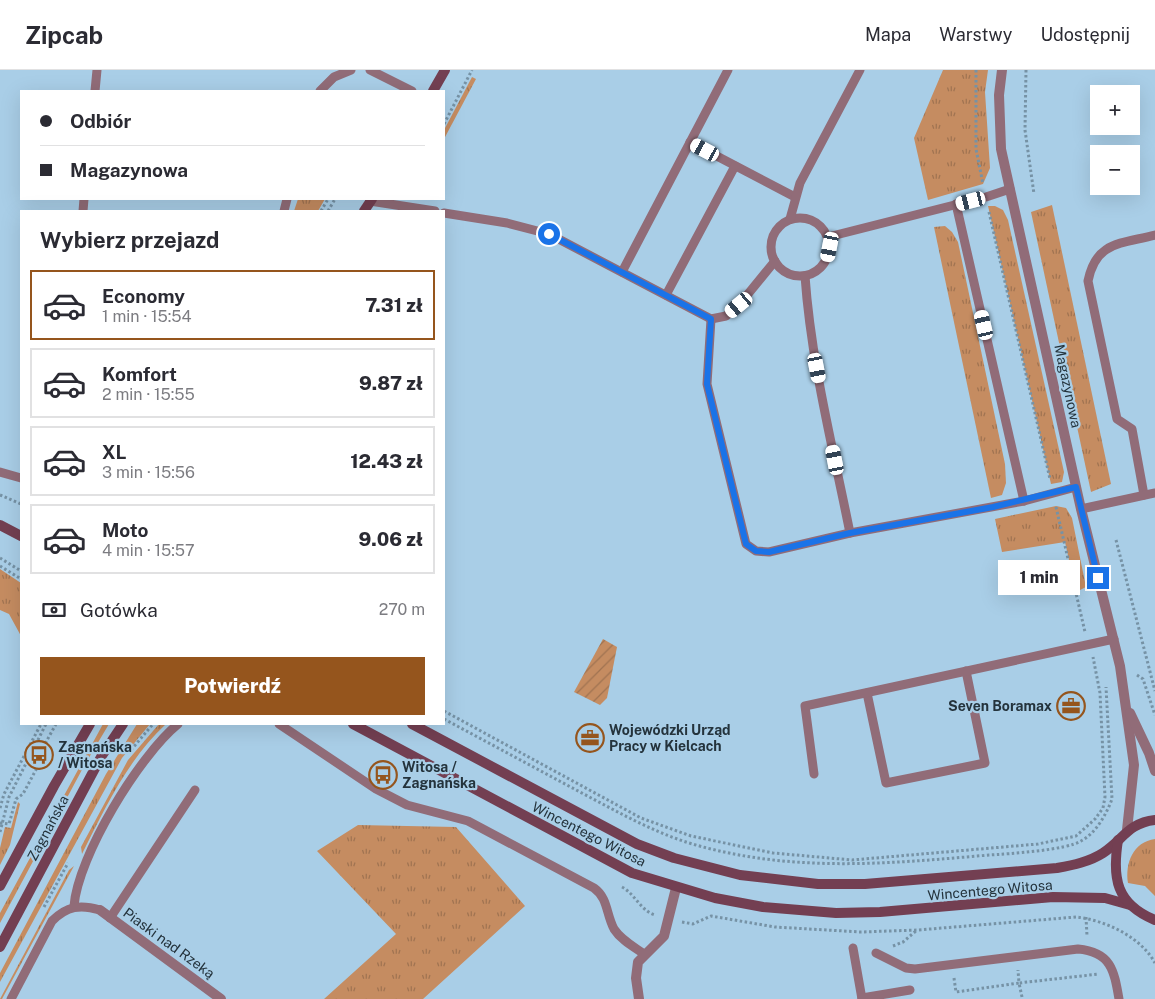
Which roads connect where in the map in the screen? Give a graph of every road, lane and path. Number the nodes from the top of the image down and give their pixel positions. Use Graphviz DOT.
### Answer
graph roads {
  1 [pos="97,70"];
  2 [pos="351,70"];
  3 [pos="370,70"];
  4 [pos="445,70"];
  5 [pos="472,70"];
  6 [pos="728,70"];
  7 [pos="860,70"];
  8 [pos="976,70"];
  9 [pos="1002,70"];
  10 [pos="1026,70"];
  11 [pos="94,90"];
  12 [pos="321,90"];
  13 [pos="410,90"];
  14 [pos="434,90"];
  15 [pos="445,122"];
  16 [pos="690,142"];
  17 [pos="736,166"];
  18 [pos="1010,189"];
  19 [pos="1034,194"];
  20 [pos="795,197"];
  21 [pos="986,197"];
  22 [pos="371,200"];
  23 [pos="956,204"];
  24 [pos="429,210"];
  25 [pos="445,213"];
  26 [pos="790,219"];
  27 [pos="1155,235"];
  28 [pos="828,237"];
  29 [pos="775,262"];
  30 [pos="622,272"];
  31 [pos="805,276"];
  32 [pos="666,295"];
  33 [pos="711,319"];
  34 [pos="0,472"];
  35 [pos="20,478"];
  36 [pos="1076,487"];
  37 [pos="1155,493"];
  38 [pos="0,495"];
  39 [pos="1144,495"];
  40 [pos="1024,500"];
  41 [pos="20,503"];
  42 [pos="1081,509"];
  43 [pos="0,525"];
  44 [pos="16,531"];
  45 [pos="850,533"];
  46 [pos="1116,540"];
  47 [pos="0,558"];
  48 [pos="0,566"];
  49 [pos="20,570"];
  50 [pos="20,578"];
  51 [pos="1114,639"];
  52 [pos="1120,666"];
  53 [pos="966,671"];
  54 [pos="1106,684"];
  55 [pos="1155,691"];
  56 [pos="867,693"];
  57 [pos="1126,705"];
  58 [pos="445,712"];
  59 [pos="1155,715"];
  60 [pos="445,720"];
  61 [pos="40,725"];
  62 [pos="46,725"];
  63 [pos="55,725"];
  64 [pos="89,725"];
  65 [pos="122,725"];
  66 [pos="177,725"];
  67 [pos="281,725"];
  68 [pos="355,725"];
  69 [pos="414,725"];
  70 [pos="1155,771"];
  71 [pos="814,774"];
  72 [pos="1120,774"];
  73 [pos="1111,776"];
  74 [pos="195,790"];
  75 [pos="0,808"];
  76 [pos="1155,820"];
  77 [pos="1,823"];
  78 [pos="1127,830"];
  79 [pos="0,832"];
  80 [pos="1066,839"];
  81 [pos="1118,840"];
  82 [pos="1068,845"];
  83 [pos="1069,854"];
  84 [pos="0,886"];
  85 [pos="676,888"];
  86 [pos="1130,905"];
  87 [pos="74,906"];
  88 [pos="100,910"];
  89 [pos="711,916"];
  90 [pos="110,918"];
  91 [pos="1155,920"];
  92 [pos="679,921"];
  93 [pos="0,947"];
  94 [pos="852,948"];
  95 [pos="876,953"];
  96 [pos="644,954"];
  97 [pos="1018,957"];
  98 [pos="1155,963"];
  99 [pos="952,966"];
  100 [pos="1114,972"];
  101 [pos="1019,983"];
  102 [pos="910,990"];
  103 [pos="1022,997"];
  104 [pos="11,999"];
  105 [pos="221,999"];
  106 [pos="639,999"];
  107 [pos="862,999"];
  108 [pos="1119,999"];
  1 -- 11 [label="lane"];
  2 -- 12 [label="lane"];
  3 -- 13 [label="lane"];
  4 -- 14 [label="main road"];
  5 -- 15 [label="path"];
  6 -- 16 [label="lane"];
  7 -- 20 [label="lane"];
  8 -- 21 [label="path"];
  9 -- 18 [label="street, Magazynowa"];
  10 -- 19 [label="path"];
  16 -- 17 [label="lane"];
  16 -- 30 [label="lane"];
  17 -- 20 [label="lane"];
  17 -- 32 [label="lane"];
  18 -- 21 [label="lane"];
  18 -- 36 [label="street, Magazynowa"];
  20 -- 26 [label="lane"];
  21 -- 23 [label="lane"];
  22 -- 24 [label="lane"];
  23 -- 28 [label="lane"];
  23 -- 40 [label="lane"];
  25 -- 30 [label="lane"];
  26 -- 28 [label="lane"];
  26 -- 29 [label="lane"];
  27 -- 39 [label="lane"];
  28 -- 31 [label="lane"];
  29 -- 31 [label="lane"];
  29 -- 33 [label="lane"];
  30 -- 32 [label="lane"];
  31 -- 45 [label="lane"];
  32 -- 33 [label="lane"];
  33 -- 45 [label="lane"];
  34 -- 35 [label="lane"];
  36 -- 40 [label="lane"];
  36 -- 42 [label="street, Magazynowa"];
  37 -- 39 [label="lane"];
  38 -- 41 [label="path"];
  39 -- 42 [label="lane"];
  40 -- 45 [label="lane"];
  42 -- 51 [label="street, Magazynowa"];
  43 -- 44 [label="main road"];
  46 -- 55 [label="path"];
  47 -- 49 [label="path"];
  48 -- 50 [label="path"];
  51 -- 52 [label="street, Magazynowa"];
  51 -- 53 [label="lane"];
  52 -- 57 [label="street, Magazynowa"];
  52 -- 59 [label="path"];
  53 -- 56 [label="lane"];
  53 -- 56 [label="lane"];
  54 -- 73 [label="path"];
  56 -- 71 [label="lane"];
  57 -- 70 [label="street, Magazynowa"];
  57 -- 78 [label="street, Magazynowa"];
  58 -- 80 [label="path"];
  60 -- 82 [label="path"];
  61 -- 75 [label="path"];
  62 -- 77 [label="path"];
  63 -- 77 [label="path"];
  64 -- 84 [label="main road, Zagnańska"];
  65 -- 93 [label="main road, Zagnańska"];
  66 -- 87 [label="lane"];
  67 -- 96 [label="lane"];
  68 -- 85 [label="main road, Wincentego Witosa"];
  69 -- 81 [label="main road, Wincentego Witosa"];
  72 -- 73 [label="path"];
  73 -- 80 [label="path"];
  73 -- 82 [label="path"];
  74 -- 90 [label="lane"];
  76 -- 78 [label="main road"];
  77 -- 79 [label="path"];
  78 -- 81 [label="main road, Wincentego Witosa"];
  80 -- 82 [label="path"];
  81 -- 86 [label="main road"];
  82 -- 83 [label="path"];
  85 -- 86 [label="main road, Wincentego Witosa"];
  85 -- 96 [label="street"];
  86 -- 91 [label="main road"];
  87 -- 88 [label="lane"];
  87 -- 104 [label="lane"];
  88 -- 90 [label="street, Piaski nad Rzeką"];
  89 -- 92 [label="path"];
  90 -- 105 [label="street, Piaski nad Rzeką"];
  94 -- 107 [label="lane"];
  95 -- 98 [label="path"];
  95 -- 99 [label="lane"];
  96 -- 106 [label="street"];
  97 -- 99 [label="lane"];
  97 -- 100 [label="lane"];
  97 -- 101 [label="path"];
  99 -- 101 [label="path"];
  100 -- 101 [label="path"];
  100 -- 108 [label="lane"];
  101 -- 103 [label="path"];
  102 -- 107 [label="lane"];
}
